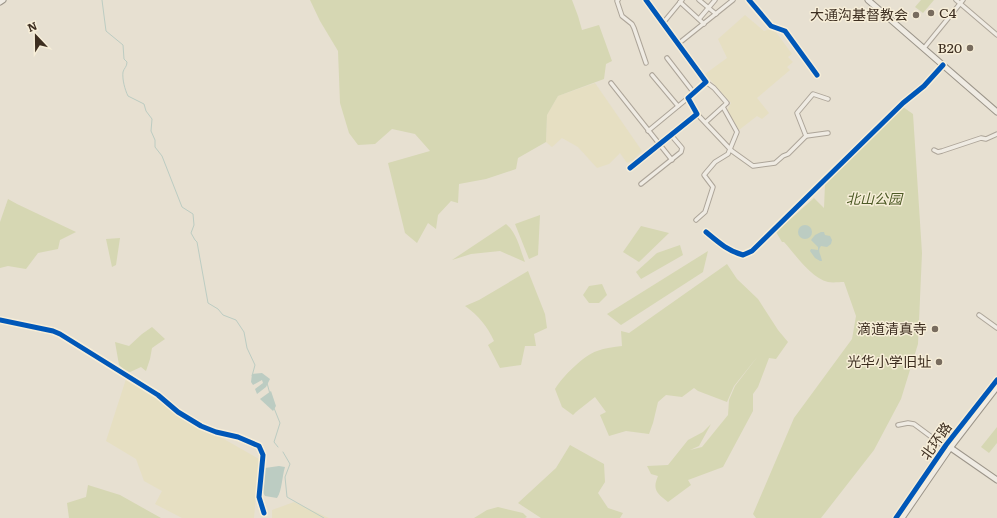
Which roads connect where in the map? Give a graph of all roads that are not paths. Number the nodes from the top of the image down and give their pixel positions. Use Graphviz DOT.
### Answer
graph roads {
  1 [pos="3,0"];
  2 [pos="618,0"];
  3 [pos="646,0"];
  4 [pos="699,0"];
  5 [pos="715,0"];
  6 [pos="733,0"];
  7 [pos="749,0"];
  8 [pos="868,0"];
  9 [pos="956,0"];
  10 [pos="963,0"];
  11 [pos="681,1"];
  12 [pos="0,2"];
  13 [pos="960,4"];
  14 [pos="709,9"];
  15 [pos="716,14"];
  16 [pos="699,19"];
  17 [pos="663,23"];
  18 [pos="704,24"];
  19 [pos="997,35"];
  20 [pos="678,44"];
  21 [pos="924,48"];
  22 [pos="667,58"];
  23 [pos="646,63"];
  24 [pos="943,65"];
  25 [pos="652,75"];
  26 [pos="817,75"];
  27 [pos="706,82"];
  28 [pos="611,84"];
  29 [pos="694,93"];
  30 [pos="688,98"];
  31 [pos="828,99"];
  32 [pos="678,106"];
  33 [pos="723,107"];
  34 [pos="997,112"];
  35 [pos="697,114"];
  36 [pos="706,122"];
  37 [pos="648,131"];
  38 [pos="828,133"];
  39 [pos="997,134"];
  40 [pos="671,135"];
  41 [pos="806,136"];
  42 [pos="659,145"];
  43 [pos="730,149"];
  44 [pos="934,150"];
  45 [pos="672,160"];
  46 [pos="630,168"];
  47 [pos="641,184"];
  48 [pos="696,220"];
  49 [pos="706,232"];
  50 [pos="979,315"];
  51 [pos="0,320"];
  52 [pos="997,328"];
  53 [pos="997,380"];
  54 [pos="997,387"];
  55 [pos="898,425"];
  56 [pos="947,446"];
  57 [pos="997,480"];
  58 [pos="264,513"];
  59 [pos="896,518"];
  60 [pos="902,518"];
  1 -- 12 [label="street"];
  2 -- 23 [label="street"];
  3 -- 17 [label="street"];
  4 -- 14 [label="street"];
  5 -- 14 [label="street"];
  6 -- 15 [label="street"];
  7 -- 26 [label="street"];
  8 -- 21 [label="street"];
  9 -- 13 [label="street"];
  10 -- 13 [label="street"];
  11 -- 16 [label="street"];
  11 -- 17 [label="street"];
  13 -- 19 [label="street"];
  13 -- 21 [label="street"];
  14 -- 15 [label="street"];
  14 -- 16 [label="street"];
  15 -- 18 [label="street"];
  16 -- 18 [label="street"];
  17 -- 20 [label="street"];
  18 -- 20 [label="street"];
  20 -- 27 [label="street"];
  21 -- 24 [label="street"];
  22 -- 29 [label="street"];
  24 -- 34 [label="street"];
  24 -- 49 [label="street"];
  25 -- 32 [label="street"];
  27 -- 29 [label="street"];
  27 -- 33 [label="street"];
  28 -- 37 [label="street"];
  29 -- 30 [label="street"];
  30 -- 32 [label="street"];
  30 -- 35 [label="street"];
  31 -- 41 [label="street"];
  32 -- 37 [label="street"];
  33 -- 36 [label="street"];
  33 -- 43 [label="street"];
  35 -- 36 [label="street"];
  35 -- 40 [label="street"];
  36 -- 43 [label="street"];
  37 -- 42 [label="street"];
  38 -- 41 [label="street"];
  39 -- 44 [label="street"];
  40 -- 42 [label="street"];
  40 -- 45 [label="street"];
  41 -- 43 [label="street"];
  42 -- 45 [label="street"];
  42 -- 46 [label="street"];
  43 -- 48 [label="street"];
  45 -- 47 [label="street"];
  50 -- 52 [label="street"];
  51 -- 58 [label="street"];
  53 -- 56 [label="street, 北环路"];
  54 -- 56 [label="street"];
  55 -- 56 [label="street"];
  56 -- 57 [label="street"];
  56 -- 59 [label="street, 北环路"];
  56 -- 60 [label="street"];
}
